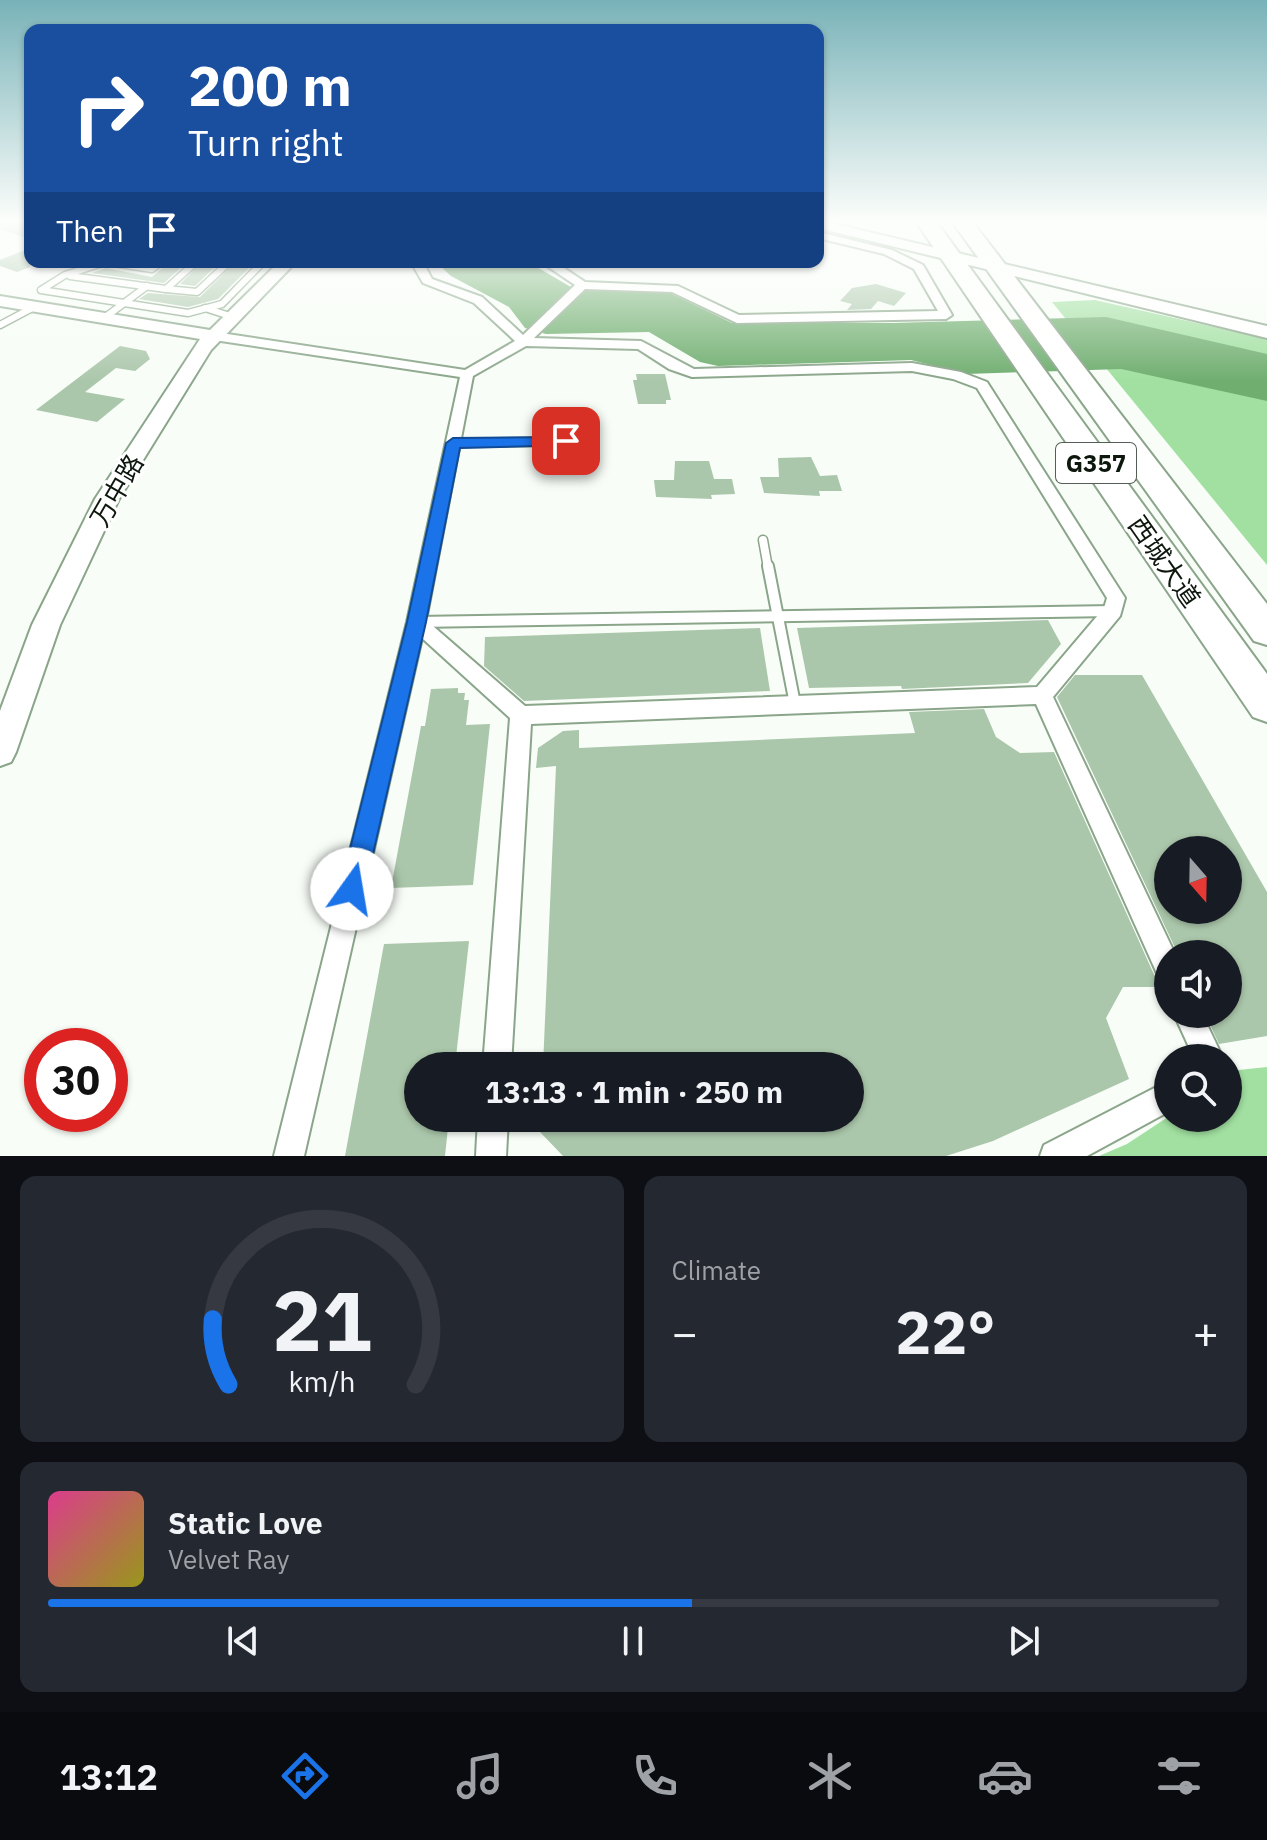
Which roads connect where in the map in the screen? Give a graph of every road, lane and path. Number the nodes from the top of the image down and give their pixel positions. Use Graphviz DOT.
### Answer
graph roads {
  1 [pos="68,274"];
  2 [pos="183,274"];
  3 [pos="216,274"];
  4 [pos="251,274"];
  5 [pos="276,274"];
  6 [pos="423,274"];
  7 [pos="565,274"];
  8 [pos="923,274"];
  9 [pos="962,274"];
  10 [pos="1001,274"];
  11 [pos="1028,274"];
  12 [pos="65,275"];
  13 [pos="582,285"];
  14 [pos="147,286"];
  15 [pos="166,289"];
  16 [pos="0,301"];
  17 [pos="124,303"];
  18 [pos="34,307"];
  19 [pos="205,308"];
  20 [pos="233,317"];
  21 [pos="104,318"];
  22 [pos="1,324"];
  23 [pos="1267,332"];
  24 [pos="214,336"];
  25 [pos="523,342"];
  26 [pos="467,374"];
  27 [pos="594,441"];
  28 [pos="453,443"];
  29 [pos="763,540"];
  30 [pos="1115,604"];
  31 [pos="779,616"];
  32 [pos="416,622"];
  33 [pos="1267,631"];
  34 [pos="1042,695"];
  35 [pos="795,704"];
  36 [pos="1267,705"];
  37 [pos="521,715"];
  38 [pos="0,752"];
  39 [pos="1155,940"];
  40 [pos="498,1052"];
  41 [pos="1154,1104"];
  42 [pos="492,1132"];
  43 [pos="289,1156"];
  44 [pos="491,1156"];
  45 [pos="1055,1156"];
  1 -- 12 [label="lane"];
  2 -- 15 [label="lane"];
  3 -- 15 [label="lane"];
  4 -- 19 [label="lane"];
  5 -- 20 [label="street, 万中路"];
  6 -- 25 [label="street"];
  7 -- 13 [label="street"];
  8 -- 13 [label="street"];
  9 -- 36 [label="highway, 西城大道 / G357"];
  10 -- 33 [label="highway, 西城大道 / G357"];
  11 -- 23 [label="street"];
  12 -- 14 [label="lane"];
  12 -- 17 [label="lane"];
  13 -- 25 [label="street"];
  14 -- 15 [label="lane"];
  14 -- 17 [label="lane"];
  16 -- 18 [label="street"];
  17 -- 19 [label="lane"];
  17 -- 21 [label="lane"];
  18 -- 21 [label="street"];
  18 -- 22 [label="lane"];
  19 -- 20 [label="lane"];
  20 -- 24 [label="street, 万中路"];
  21 -- 24 [label="street"];
  24 -- 26 [label="street"];
  24 -- 38 [label="street, 万中路"];
  25 -- 26 [label="street"];
  25 -- 30 [label="street"];
  26 -- 28 [label="street"];
  27 -- 28 [label="lane"];
  28 -- 32 [label="street"];
  29 -- 31 [label="lane"];
  30 -- 31 [label="lane"];
  30 -- 34 [label="street"];
  31 -- 32 [label="lane"];
  31 -- 35 [label="lane"];
  32 -- 37 [label="street"];
  32 -- 43 [label="street"];
  34 -- 35 [label="street"];
  34 -- 39 [label="street"];
  35 -- 37 [label="street"];
  37 -- 40 [label="street"];
  41 -- 45 [label="street"];
  42 -- 44 [label="street"];
}
